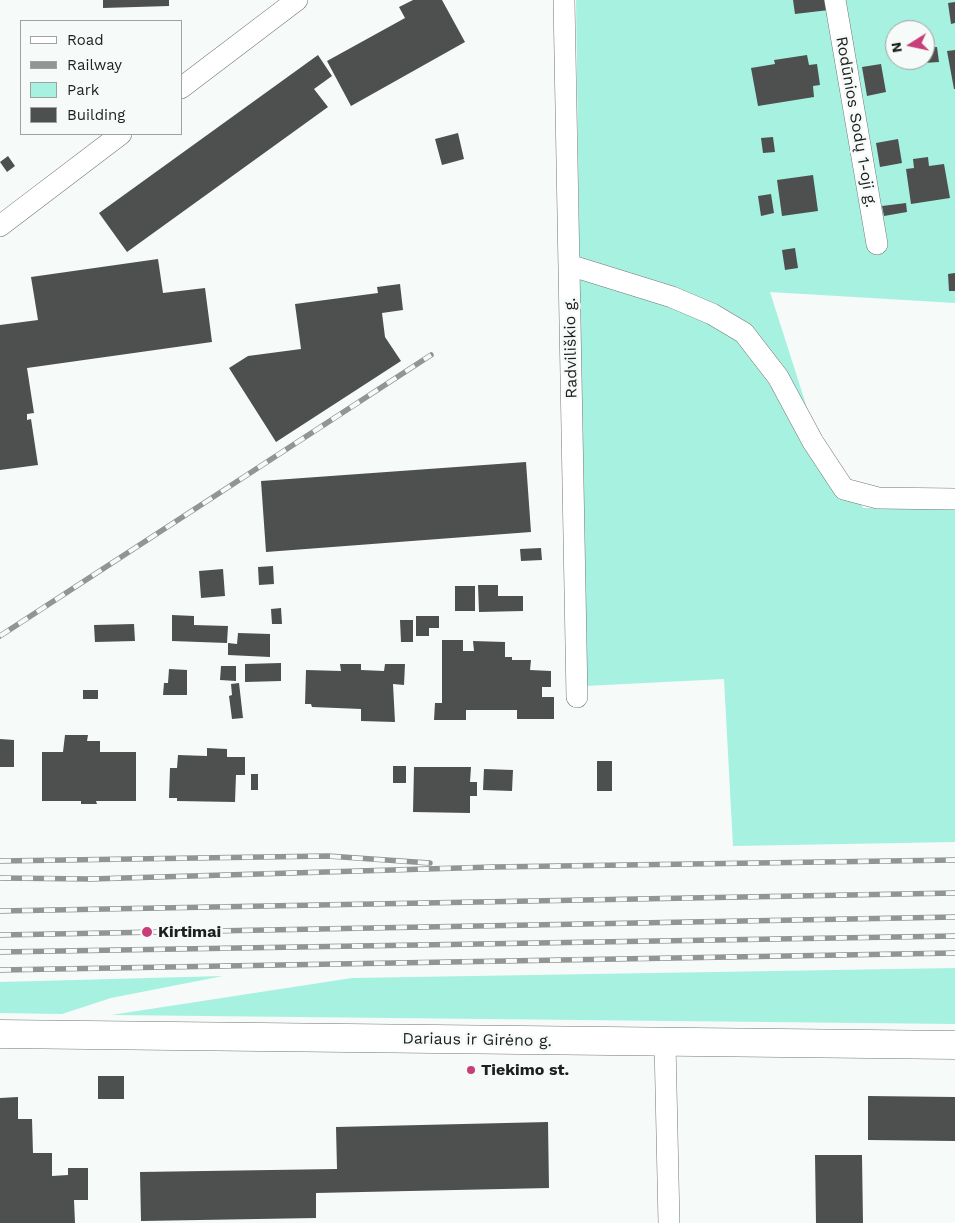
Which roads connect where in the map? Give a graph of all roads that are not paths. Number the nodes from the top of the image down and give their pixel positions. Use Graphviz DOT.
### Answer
graph roads {
  1 [pos="297,0"];
  2 [pos="564,0"];
  3 [pos="835,0"];
  4 [pos="182,87"];
  5 [pos="120,135"];
  6 [pos="0,226"];
  7 [pos="877,244"];
  8 [pos="569,265"];
  9 [pos="955,498"];
  10 [pos="577,696"];
  11 [pos="0,1034"];
  12 [pos="665,1043"];
  13 [pos="955,1045"];
  14 [pos="670,1223"];
  1 -- 4 [label="street"];
  2 -- 8 [label="street, Radviliškio g."];
  3 -- 7 [label="street, Rodūnios Sodų 1-oji g."];
  5 -- 6 [label="street"];
  8 -- 9 [label="street"];
  8 -- 10 [label="street, Radviliškio g."];
  11 -- 12 [label="street, Dariaus ir Girėno g."];
  12 -- 13 [label="street, Dariaus ir Girėno g."];
  12 -- 14 [label="street"];
}
